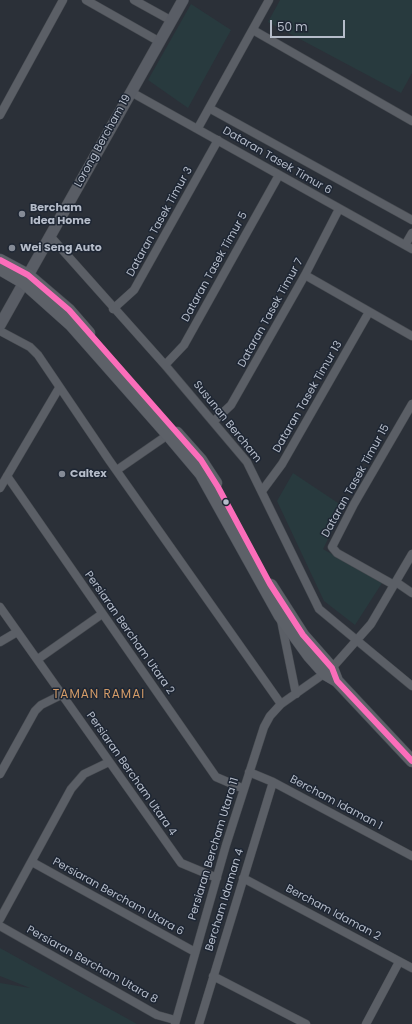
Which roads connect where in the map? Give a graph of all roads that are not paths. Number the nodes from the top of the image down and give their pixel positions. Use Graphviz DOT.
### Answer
graph roads {
  1 [pos="63,0"];
  2 [pos="86,0"];
  3 [pos="134,0"];
  4 [pos="183,0"];
  5 [pos="269,0"];
  6 [pos="172,21"];
  7 [pos="253,30"];
  8 [pos="160,42"];
  9 [pos="131,92"];
  10 [pos="209,108"];
  11 [pos="0,115"];
  12 [pos="412,121"];
  13 [pos="198,128"];
  14 [pos="218,140"];
  15 [pos="279,175"];
  16 [pos="339,209"];
  17 [pos="412,220"];
  18 [pos="412,233"];
  19 [pos="50,236"];
  20 [pos="409,247"];
  21 [pos="0,260"];
  22 [pos="0,269"];
  23 [pos="305,275"];
  24 [pos="26,279"];
  25 [pos="113,309"];
  26 [pos="369,312"];
  27 [pos="0,325"];
  28 [pos="0,331"];
  29 [pos="412,336"];
  30 [pos="165,365"];
  31 [pos="59,388"];
  32 [pos="412,404"];
  33 [pos="214,422"];
  34 [pos="172,432"];
  35 [pos="117,470"];
  36 [pos="7,476"];
  37 [pos="0,488"];
  38 [pos="262,491"];
  39 [pos="412,554"];
  40 [pos="395,583"];
  41 [pos="412,593"];
  42 [pos="0,607"];
  43 [pos="102,614"];
  44 [pos="280,616"];
  45 [pos="17,632"];
  46 [pos="357,640"];
  47 [pos="0,642"];
  48 [pos="38,659"];
  49 [pos="328,671"];
  50 [pos="412,686"];
  51 [pos="60,694"];
  52 [pos="296,694"];
  53 [pos="282,704"];
  54 [pos="412,761"];
  55 [pos="108,762"];
  56 [pos="249,772"];
  57 [pos="0,774"];
  58 [pos="272,782"];
  59 [pos="244,789"];
  60 [pos="412,856"];
  61 [pos="32,862"];
  62 [pos="217,878"];
  63 [pos="243,878"];
  64 [pos="0,919"];
  65 [pos="0,926"];
  66 [pos="195,952"];
  67 [pos="399,962"];
  68 [pos="412,968"];
  69 [pos="213,976"];
  70 [pos="175,1022"];
  71 [pos="199,1024"];
  72 [pos="306,1024"];
  73 [pos="366,1024"];
  1 -- 11 [label="street"];
  2 -- 8 [label="street"];
  3 -- 6 [label="street"];
  4 -- 6 [label="street, Lorong Bercham 19"];
  5 -- 7 [label="street"];
  6 -- 8 [label="street, Lorong Bercham 19"];
  7 -- 10 [label="street"];
  7 -- 12 [label="street"];
  8 -- 9 [label="street, Lorong Bercham 19"];
  9 -- 13 [label="street, Dataran Tasek Timur 6"];
  9 -- 19 [label="street, Lorong Bercham 19"];
  10 -- 13 [label="street"];
  10 -- 17 [label="street, Dataran Tasek Timur 6"];
  13 -- 14 [label="street, Dataran Tasek Timur 6"];
  14 -- 15 [label="street, Dataran Tasek Timur 6"];
  14 -- 25 [label="street, Dataran Tasek Timur 3"];
  15 -- 16 [label="street, Dataran Tasek Timur 6"];
  15 -- 30 [label="street, Dataran Tasek Timur 5"];
  16 -- 20 [label="street, Dataran Tasek Timur 6"];
  16 -- 23 [label="street, Dataran Tasek Timur 7"];
  18 -- 20 [label="street"];
  19 -- 24 [label="street, Lorong Bercham 19"];
  19 -- 25 [label="street, Susunan Bercham"];
  21 -- 24 [label="main road"];
  22 -- 24 [label="main road"];
  23 -- 26 [label="street"];
  23 -- 33 [label="street, Dataran Tasek Timur 7"];
  24 -- 27 [label="street, Lorong Bercham 19"];
  24 -- 34 [label="main road"];
  25 -- 30 [label="street, Susunan Bercham"];
  26 -- 29 [label="street"];
  26 -- 38 [label="street, Dataran Tasek Timur 13"];
  28 -- 31 [label="street"];
  30 -- 33 [label="street, Susunan Bercham"];
  31 -- 35 [label="street"];
  31 -- 36 [label="street"];
  32 -- 40 [label="street, Dataran Tasek Timur 15"];
  33 -- 38 [label="street, Susunan Bercham"];
  34 -- 35 [label="street"];
  34 -- 44 [label="main road"];
  34 -- 49 [label="main road"];
  35 -- 53 [label="street"];
  36 -- 37 [label="street"];
  36 -- 43 [label="street, Persiaran Bercham Utara 2"];
  38 -- 46 [label="street, Susunan Bercham"];
  39 -- 40 [label="street, Persiaran Bercham Utara 11"];
  40 -- 41 [label="street"];
  40 -- 46 [label="street, Persiaran Bercham Utara 11"];
  42 -- 45 [label="street, Persiaran Bercham Utara 4"];
  43 -- 48 [label="street"];
  43 -- 59 [label="street, Persiaran Bercham Utara 2"];
  44 -- 49 [label="main road"];
  44 -- 52 [label="street"];
  45 -- 47 [label="street"];
  45 -- 48 [label="street, Persiaran Bercham Utara 4"];
  46 -- 49 [label="street, Persiaran Bercham Utara 11"];
  46 -- 50 [label="street, Susunan Bercham"];
  48 -- 51 [label="street, Persiaran Bercham Utara 4"];
  49 -- 52 [label="street, Persiaran Bercham Utara 11"];
  49 -- 54 [label="main road"];
  51 -- 55 [label="street, Persiaran Bercham Utara 4"];
  51 -- 57 [label="street"];
  52 -- 53 [label="street, Persiaran Bercham Utara 11"];
  53 -- 56 [label="street, Persiaran Bercham Utara 11"];
  55 -- 61 [label="street"];
  55 -- 62 [label="street, Persiaran Bercham Utara 4"];
  56 -- 58 [label="street, Bercham Idaman 1"];
  56 -- 59 [label="street, Persiaran Bercham Utara 11"];
  58 -- 60 [label="street, Bercham Idaman 1"];
  58 -- 63 [label="street, Bercham Idaman 4"];
  59 -- 62 [label="street, Persiaran Bercham Utara 11"];
  61 -- 64 [label="street"];
  61 -- 66 [label="street, Persiaran Bercham Utara 6"];
  62 -- 66 [label="street, Persiaran Bercham Utara 11"];
  63 -- 67 [label="street, Bercham Idaman 2"];
  63 -- 69 [label="street, Bercham Idaman 4"];
  65 -- 70 [label="street, Persiaran Bercham Utara 8"];
  66 -- 70 [label="street, Persiaran Bercham Utara 11"];
  67 -- 68 [label="street, Bercham Idaman 2"];
  67 -- 73 [label="street"];
  69 -- 71 [label="street, Bercham Idaman 4"];
  69 -- 72 [label="street"];
}
